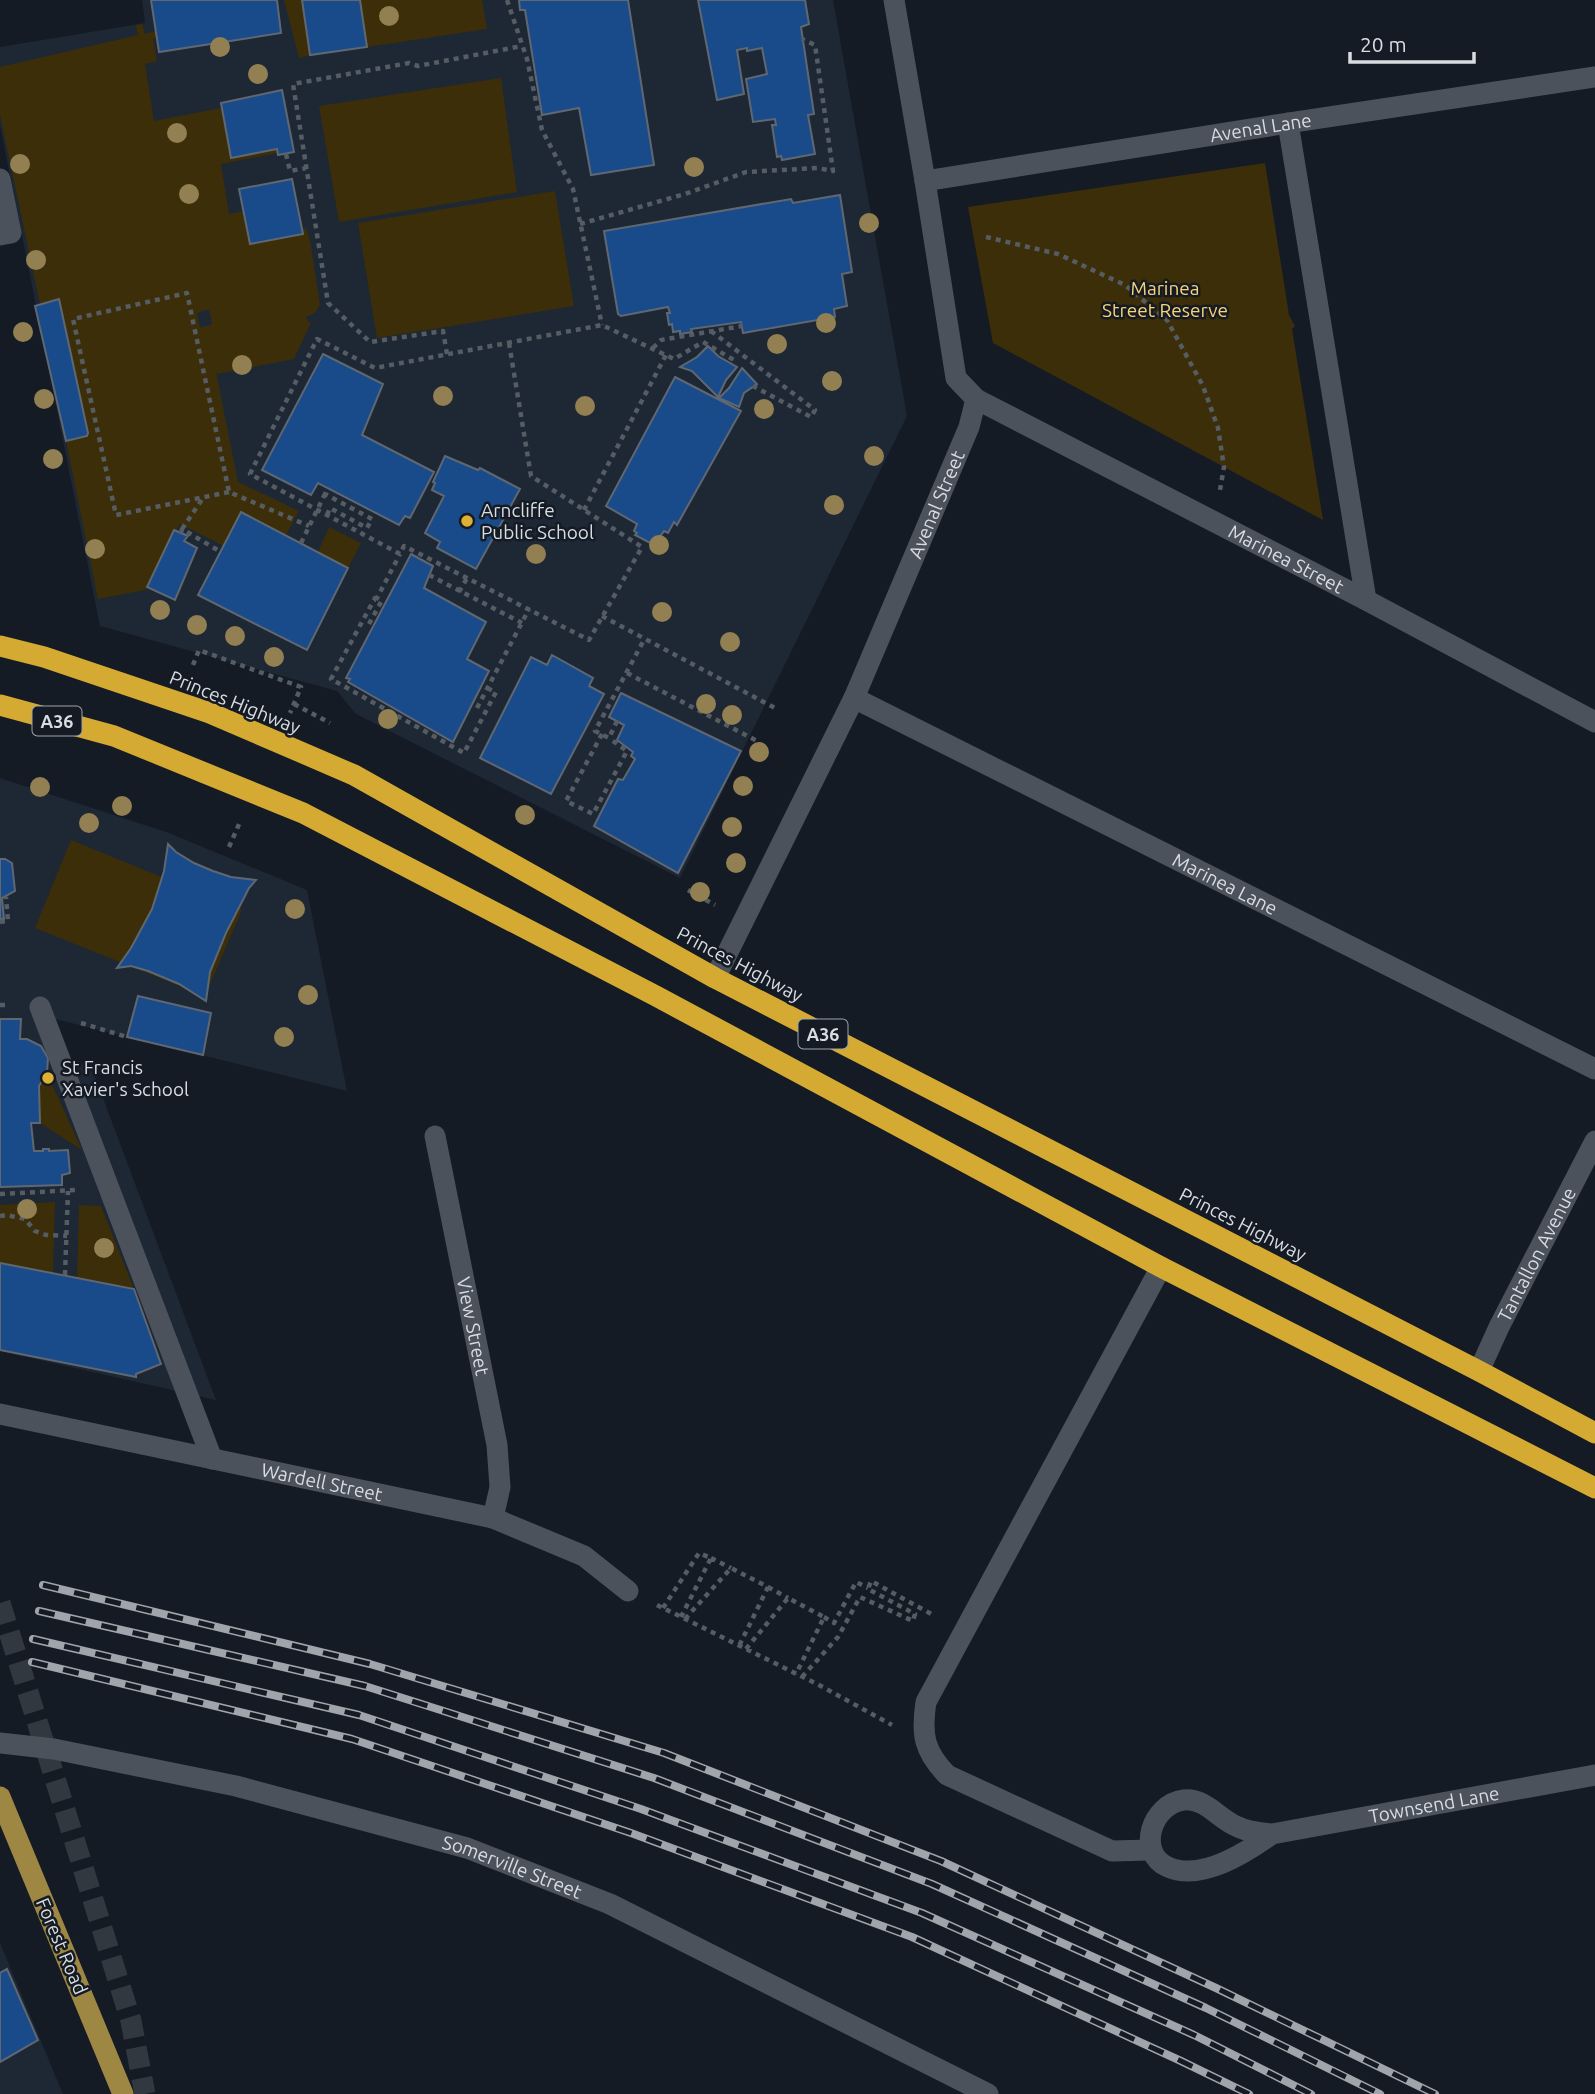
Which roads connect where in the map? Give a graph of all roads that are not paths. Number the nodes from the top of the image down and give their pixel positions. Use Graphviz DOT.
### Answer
graph roads {
  1 [pos="894,0"];
  2 [pos="1595,77"];
  3 [pos="1288,123"];
  4 [pos="0,180"];
  5 [pos="925,181"];
  6 [pos="5,234"];
  7 [pos="976,399"];
  8 [pos="1366,600"];
  9 [pos="0,646"];
  10 [pos="854,698"];
  11 [pos="0,705"];
  12 [pos="1595,722"];
  13 [pos="715,978"];
  14 [pos="40,1007"];
  15 [pos="1595,1069"];
  16 [pos="435,1136"];
  17 [pos="1595,1141"];
  18 [pos="1161,1267"];
  19 [pos="1479,1371"];
  20 [pos="0,1414"];
  21 [pos="1595,1433"];
  22 [pos="212,1459"];
  23 [pos="1595,1488"];
  24 [pos="493,1518"];
  25 [pos="628,1591"];
  26 [pos="0,1744"];
  27 [pos="1595,1774"];
  28 [pos="0,1797"];
  29 [pos="1272,1834"];
  30 [pos="1151,1850"];
  31 [pos="123,2094"];
  32 [pos="988,2094"];
  1 -- 5 [label="street"];
  2 -- 3 [label="street, Avenal Lane"];
  3 -- 5 [label="street, Avenal Lane"];
  3 -- 8 [label="street"];
  4 -- 6 [label="street"];
  5 -- 7 [label="street"];
  7 -- 8 [label="street, Marinea Street"];
  7 -- 10 [label="street, Avenal Street"];
  8 -- 12 [label="street, Marinea Street"];
  9 -- 13 [label="highway, Princes Highway / A36"];
  10 -- 13 [label="street, Avenal Street"];
  10 -- 15 [label="street, Marinea Lane"];
  11 -- 18 [label="highway, A36"];
  13 -- 19 [label="highway, Princes Highway / A36"];
  14 -- 22 [label="street"];
  16 -- 24 [label="street, View Street"];
  17 -- 19 [label="street, Tantallon Avenue"];
  18 -- 23 [label="highway, A36"];
  18 -- 30 [label="street"];
  19 -- 21 [label="highway, Princes Highway / A36"];
  20 -- 22 [label="street, Wardell Street"];
  22 -- 24 [label="street, Wardell Street"];
  24 -- 25 [label="street, Wardell Street"];
  26 -- 32 [label="street, Somerville Street"];
  27 -- 29 [label="street, Townsend Lane"];
  28 -- 31 [label="main road, Forest Road"];
  29 -- 30 [label="street, Townsend Lane"];
  29 -- 30 [label="street, Townsend Lane"];
}
